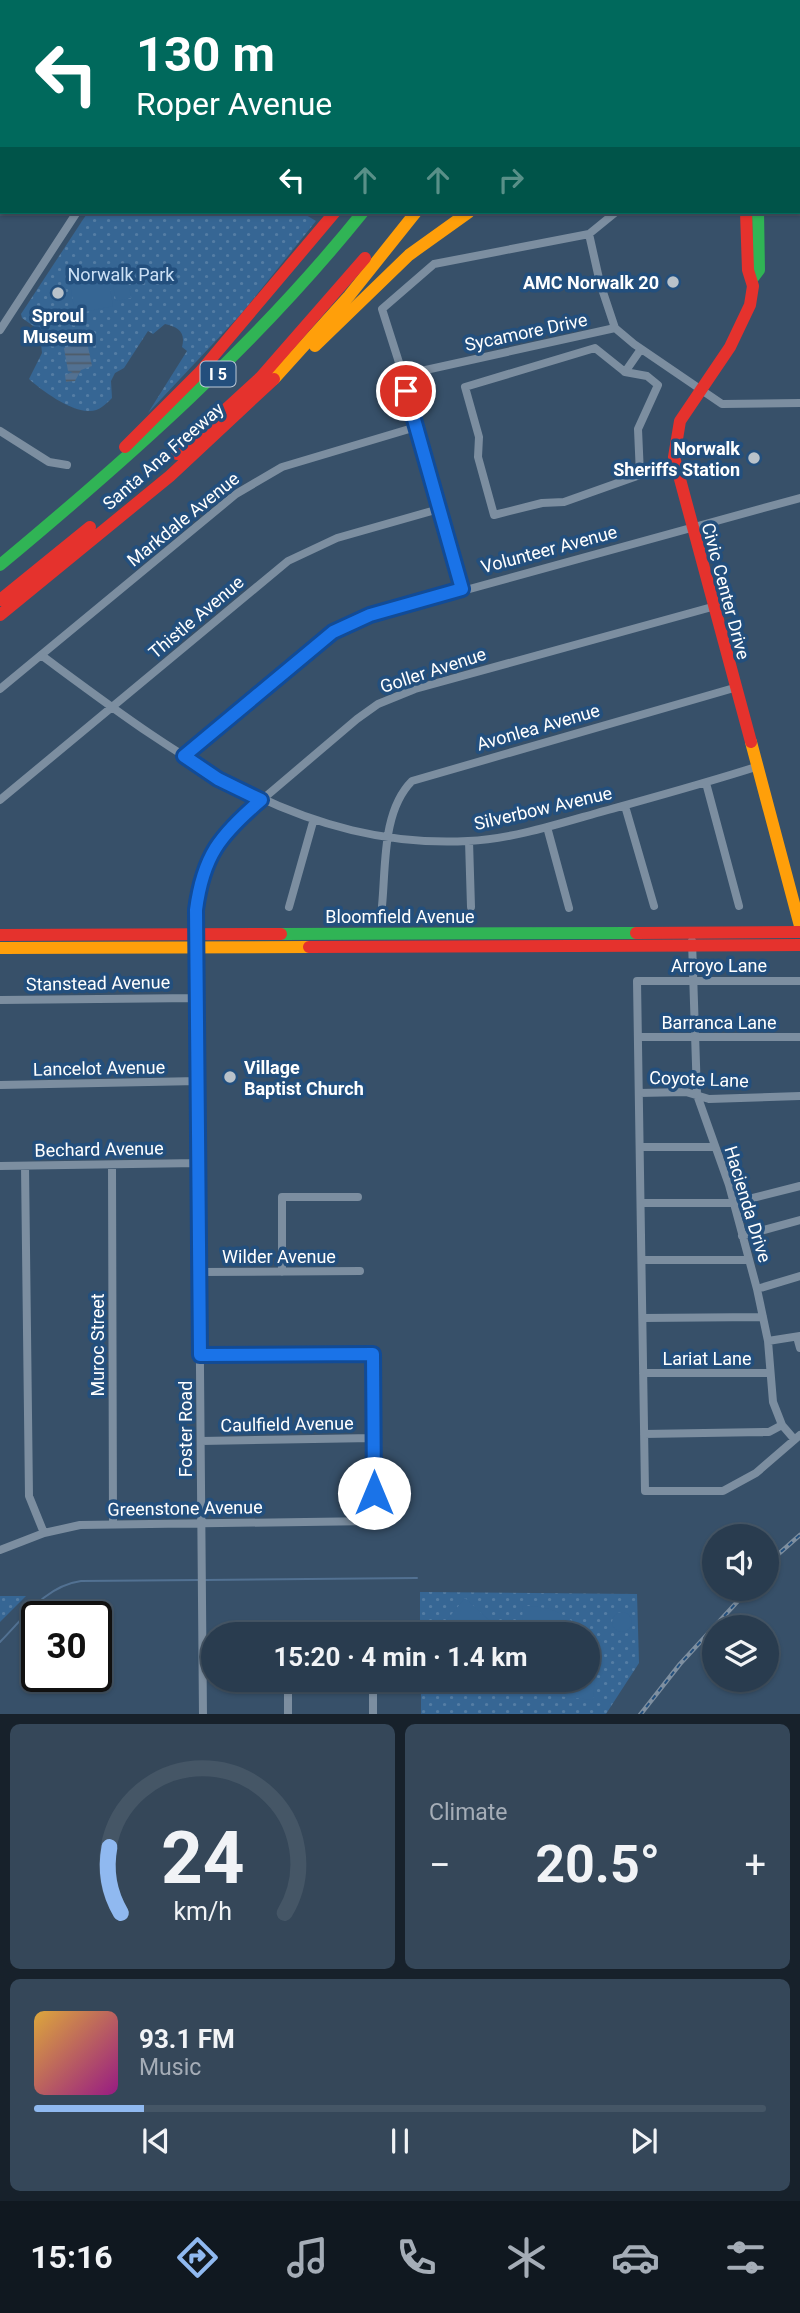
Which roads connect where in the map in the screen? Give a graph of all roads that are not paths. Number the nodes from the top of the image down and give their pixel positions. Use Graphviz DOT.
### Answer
graph roads {
  1 [pos="76,214"];
  2 [pos="333,214"];
  3 [pos="361,214"];
  4 [pos="400,214"];
  5 [pos="414,214"];
  6 [pos="467,214"];
  7 [pos="614,214"];
  8 [pos="747,214"];
  9 [pos="758,214"];
  10 [pos="589,234"];
  11 [pos="753,278"];
  12 [pos="3,319"];
  13 [pos="615,327"];
  14 [pos="0,330"];
  15 [pos="641,349"];
  16 [pos="290,363"];
  17 [pos="625,372"];
  18 [pos="701,390"];
  19 [pos="406,391"];
  20 [pos="800,404"];
  21 [pos="416,427"];
  22 [pos="0,431"];
  23 [pos="67,465"];
  24 [pos="676,467"];
  25 [pos="640,475"];
  26 [pos="800,498"];
  27 [pos="439,509"];
  28 [pos="55,519"];
  29 [pos="691,526"];
  30 [pos="0,565"];
  31 [pos="462,589"];
  32 [pos="0,600"];
  33 [pos="712,607"];
  34 [pos="0,615"];
  35 [pos="41,655"];
  36 [pos="734,688"];
  37 [pos="0,690"];
  38 [pos="112,706"];
  39 [pos="184,756"];
  40 [pos="760,766"];
  41 [pos="706,783"];
  42 [pos="0,800"];
  43 [pos="261,800"];
  44 [pos="625,806"];
  45 [pos="313,822"];
  46 [pos="547,827"];
  47 [pos="390,839"];
  48 [pos="468,841"];
  49 [pos="382,906"];
  50 [pos="654,906"];
  51 [pos="739,906"];
  52 [pos="289,907"];
  53 [pos="471,907"];
  54 [pos="569,908"];
  55 [pos="800,926"];
  56 [pos="692,930"];
  57 [pos="629,931"];
  58 [pos="800,932"];
  59 [pos="197,933"];
  60 [pos="0,936"];
  61 [pos="379,939"];
  62 [pos="281,940"];
  63 [pos="114,941"];
  64 [pos="692,945"];
  65 [pos="800,945"];
  66 [pos="628,946"];
  67 [pos="197,947"];
  68 [pos="0,948"];
  69 [pos="800,981"];
  70 [pos="694,982"];
  71 [pos="197,998"];
  72 [pos="0,1000"];
  73 [pos="695,1037"];
  74 [pos="638,1038"];
  75 [pos="800,1038"];
  76 [pos="198,1081"];
  77 [pos="0,1085"];
  78 [pos="639,1093"];
  79 [pos="697,1095"];
  80 [pos="800,1096"];
  81 [pos="640,1147"];
  82 [pos="714,1147"];
  83 [pos="198,1163"];
  84 [pos="113,1165"];
  85 [pos="0,1166"];
  86 [pos="25,1166"];
  87 [pos="800,1186"];
  88 [pos="358,1197"];
  89 [pos="641,1203"];
  90 [pos="733,1203"];
  91 [pos="800,1220"];
  92 [pos="742,1236"];
  93 [pos="642,1260"];
  94 [pos="748,1260"];
  95 [pos="360,1271"];
  96 [pos="199,1272"];
  97 [pos="282,1272"];
  98 [pos="800,1276"];
  99 [pos="757,1289"];
  100 [pos="763,1317"];
  101 [pos="643,1318"];
  102 [pos="798,1336"];
  103 [pos="768,1341"];
  104 [pos="800,1348"];
  105 [pos="200,1355"];
  106 [pos="643,1373"];
  107 [pos="770,1374"];
  108 [pos="782,1425"];
  109 [pos="644,1434"];
  110 [pos="797,1437"];
  111 [pos="373,1438"];
  112 [pos="201,1440"];
  113 [pos="201,1523"];
  114 [pos="113,1524"];
  115 [pos="44,1533"];
  116 [pos="0,1550"];
  117 [pos="202,1622"];
  118 [pos="203,1692"];
  119 [pos="288,1692"];
  120 [pos="373,1692"];
  121 [pos="203,1714"];
  122 [pos="288,1714"];
  123 [pos="373,1714"];
  1 -- 12 [label="street"];
  2 -- 28 [label="main road"];
  3 -- 28 [label="main road, Santa Ana Freeway / I 5"];
  4 -- 32 [label="main road"];
  5 -- 16 [label="main road, Santa Ana Freeway / I 5"];
  6 -- 16 [label="main road"];
  7 -- 10 [label="street"];
  8 -- 11 [label="main road, Civic Center Drive"];
  9 -- 11 [label="main road, Civic Center Drive"];
  10 -- 13 [label="street"];
  10 -- 13 [label="street, Sycamore Drive"];
  11 -- 18 [label="main road, Civic Center Drive"];
  12 -- 14 [label="street"];
  13 -- 15 [label="street"];
  15 -- 17 [label="street"];
  15 -- 18 [label="street"];
  16 -- 34 [label="main road, Santa Ana Freeway / I 5"];
  17 -- 25 [label="street"];
  17 -- 25 [label="street"];
  18 -- 20 [label="street"];
  18 -- 24 [label="main road, Civic Center Drive"];
  19 -- 21 [label="street"];
  21 -- 27 [label="street"];
  21 -- 35 [label="street, Markdale Avenue"];
  22 -- 23 [label="street"];
  24 -- 25 [label="street"];
  24 -- 29 [label="main road, Civic Center Drive"];
  26 -- 29 [label="street, Volunteer Avenue"];
  27 -- 31 [label="street"];
  27 -- 38 [label="street, Thistle Avenue"];
  28 -- 30 [label="main road, Santa Ana Freeway / I 5"];
  29 -- 31 [label="street, Volunteer Avenue"];
  29 -- 33 [label="main road, Civic Center Drive"];
  31 -- 39 [label="street, Volunteer Avenue"];
  33 -- 36 [label="main road, Civic Center Drive"];
  33 -- 43 [label="street, Goller Avenue"];
  35 -- 37 [label="street, Markdale Avenue"];
  35 -- 38 [label="street, Silverbow Avenue"];
  36 -- 40 [label="main road, Civic Center Drive"];
  36 -- 47 [label="street, Avonlea Avenue"];
  38 -- 39 [label="street, Silverbow Avenue"];
  38 -- 42 [label="street, Thistle Avenue"];
  39 -- 43 [label="street, Silverbow Avenue"];
  40 -- 41 [label="street, Silverbow Avenue"];
  40 -- 55 [label="main road, Civic Center Drive"];
  41 -- 44 [label="street, Silverbow Avenue"];
  41 -- 51 [label="street"];
  43 -- 45 [label="street, Silverbow Avenue"];
  43 -- 59 [label="street, Goller Avenue"];
  44 -- 46 [label="street, Silverbow Avenue"];
  44 -- 50 [label="street"];
  45 -- 47 [label="street, Silverbow Avenue"];
  45 -- 52 [label="street"];
  46 -- 48 [label="street, Silverbow Avenue"];
  46 -- 54 [label="street"];
  47 -- 48 [label="street, Silverbow Avenue"];
  47 -- 49 [label="street, Avonlea Avenue"];
  48 -- 53 [label="street"];
  56 -- 57 [label="main road, Bloomfield Avenue"];
  56 -- 58 [label="main road, Bloomfield Avenue"];
  56 -- 64 [label="street, Hacienda Drive"];
  57 -- 61 [label="main road, Bloomfield Avenue"];
  57 -- 66 [label="main road"];
  59 -- 62 [label="main road, Bloomfield Avenue"];
  59 -- 63 [label="main road, Bloomfield Avenue"];
  59 -- 67 [label="street, Foster Road"];
  60 -- 63 [label="main road, Bloomfield Avenue"];
  61 -- 62 [label="main road, Bloomfield Avenue"];
  61 -- 66 [label="main road, Bloomfield Avenue"];
  62 -- 67 [label="main road, Bloomfield Avenue"];
  63 -- 67 [label="main road, Bloomfield Avenue"];
  63 -- 68 [label="main road, Bloomfield Avenue"];
  64 -- 65 [label="main road, Bloomfield Avenue"];
  64 -- 66 [label="main road, Bloomfield Avenue"];
  64 -- 70 [label="street, Hacienda Drive"];
  67 -- 71 [label="street, Foster Road"];
  69 -- 70 [label="street, Arroyo Lane"];
  70 -- 73 [label="street, Hacienda Drive"];
  70 -- 74 [label="street, Arroyo Lane"];
  71 -- 72 [label="street, Stanstead Avenue"];
  71 -- 76 [label="street, Foster Road"];
  73 -- 74 [label="street, Barranca Lane"];
  73 -- 75 [label="street, Barranca Lane"];
  73 -- 79 [label="street, Hacienda Drive"];
  74 -- 78 [label="street"];
  76 -- 77 [label="street, Lancelot Avenue"];
  76 -- 83 [label="street, Foster Road"];
  78 -- 79 [label="street, Coyote Lane"];
  78 -- 81 [label="street"];
  79 -- 80 [label="street, Coyote Lane"];
  79 -- 82 [label="street, Hacienda Drive"];
  81 -- 82 [label="street"];
  81 -- 89 [label="street"];
  82 -- 90 [label="street, Hacienda Drive"];
  83 -- 84 [label="street, Bechard Avenue"];
  83 -- 96 [label="street, Foster Road"];
  84 -- 86 [label="street, Bechard Avenue"];
  84 -- 114 [label="street, Muroc Street"];
  85 -- 86 [label="street, Bechard Avenue"];
  86 -- 115 [label="street"];
  87 -- 90 [label="street"];
  88 -- 97 [label="street"];
  89 -- 90 [label="street"];
  89 -- 93 [label="street"];
  90 -- 92 [label="street, Hacienda Drive"];
  91 -- 92 [label="street"];
  92 -- 94 [label="street, Hacienda Drive"];
  93 -- 94 [label="street"];
  93 -- 101 [label="street"];
  94 -- 99 [label="street, Hacienda Drive"];
  95 -- 97 [label="street, Wilder Avenue"];
  96 -- 97 [label="street, Wilder Avenue"];
  96 -- 105 [label="street, Foster Road"];
  98 -- 99 [label="street"];
  99 -- 100 [label="street, Hacienda Drive"];
  100 -- 101 [label="street"];
  100 -- 103 [label="street, Hacienda Drive"];
  101 -- 106 [label="street"];
  102 -- 103 [label="street"];
  102 -- 104 [label="street"];
  103 -- 107 [label="street, Hacienda Drive"];
  105 -- 111 [label="street"];
  105 -- 112 [label="street, Foster Road"];
  106 -- 107 [label="street, Lariat Lane"];
  106 -- 109 [label="street"];
  107 -- 108 [label="street, Hacienda Drive"];
  108 -- 109 [label="street"];
  108 -- 110 [label="street, Hacienda Drive"];
  109 -- 110 [label="street"];
  111 -- 112 [label="street, Caulfield Avenue"];
  111 -- 113 [label="street, Greenstone Avenue"];
  112 -- 113 [label="street, Foster Road"];
  113 -- 114 [label="street, Greenstone Avenue"];
  113 -- 117 [label="street, Foster Road"];
  114 -- 115 [label="street, Greenstone Avenue"];
  115 -- 116 [label="street, Greenstone Avenue"];
  118 -- 121 [label="street, Foster Road"];
  119 -- 122 [label="street"];
  120 -- 123 [label="street"];
}
